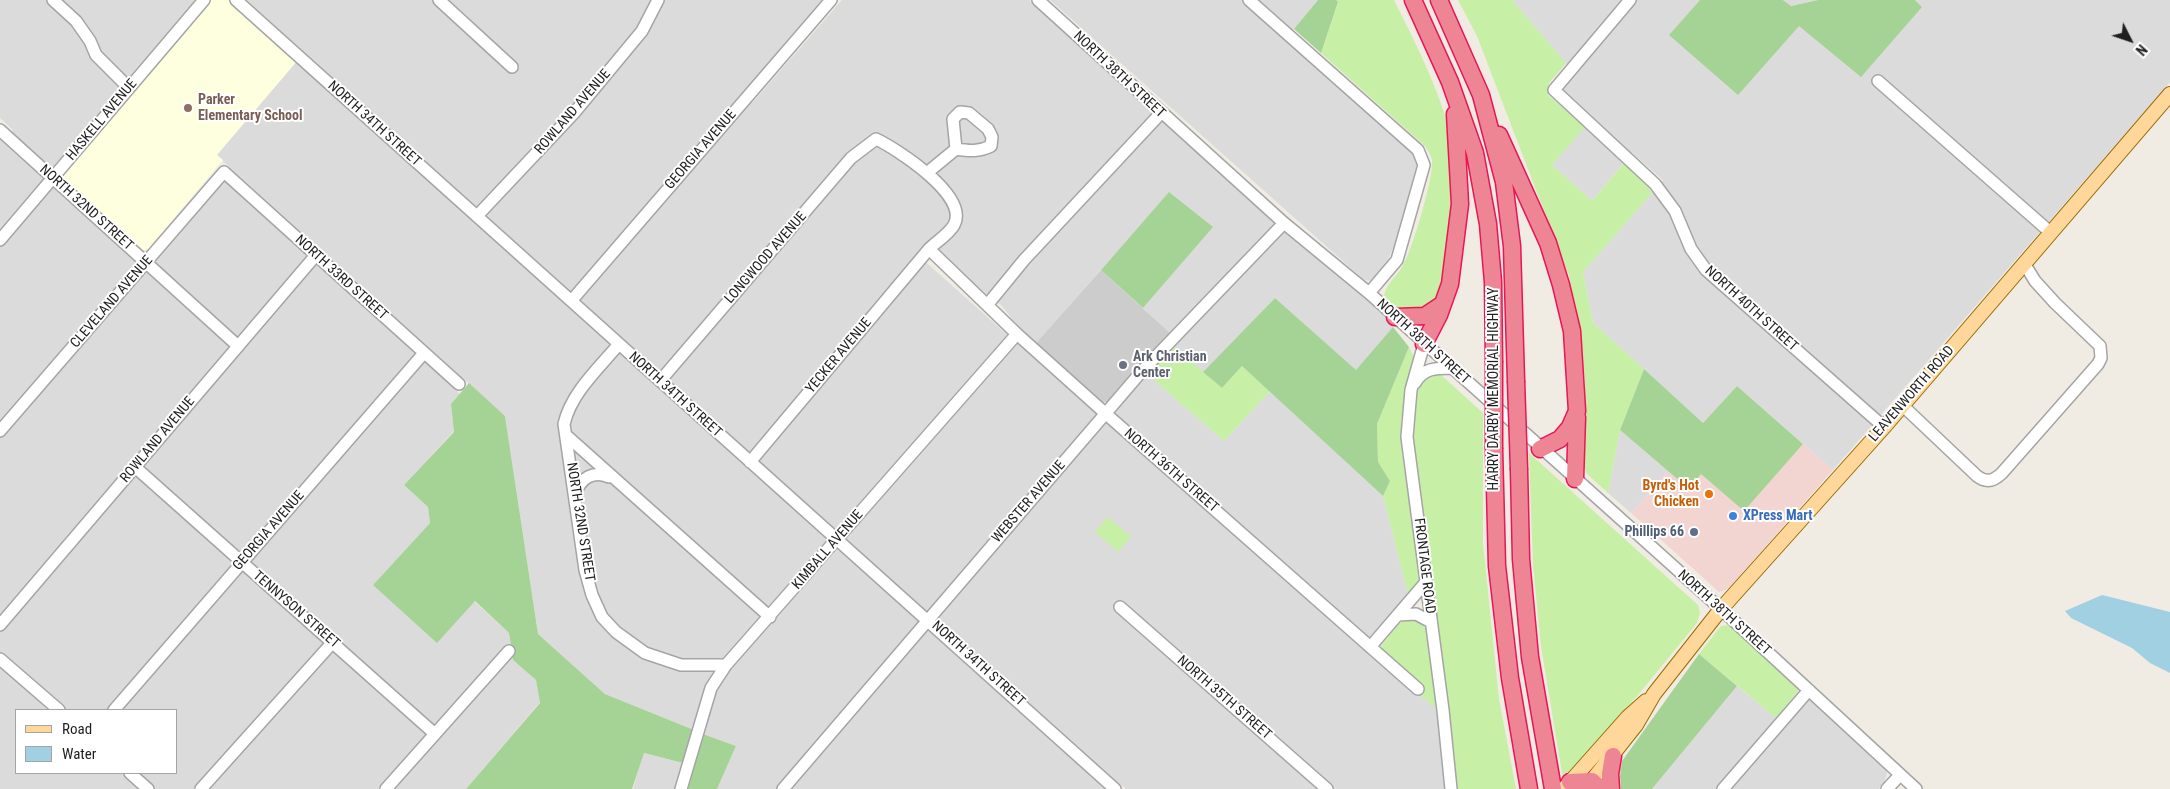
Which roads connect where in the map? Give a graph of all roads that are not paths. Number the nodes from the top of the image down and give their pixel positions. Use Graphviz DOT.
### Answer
graph roads {
  1 [pos="53,0"];
  2 [pos="204,0"];
  3 [pos="236,0"];
  4 [pos="439,0"];
  5 [pos="658,0"];
  6 [pos="831,0"];
  7 [pos="1038,0"];
  8 [pos="1249,0"];
  9 [pos="1413,0"];
  10 [pos="1439,0"];
  11 [pos="1630,0"];
  12 [pos="512,67"];
  13 [pos="1878,81"];
  14 [pos="1450,82"];
  15 [pos="129,88"];
  16 [pos="2170,94"];
  17 [pos="1481,95"];
  18 [pos="1161,113"];
  19 [pos="0,130"];
  20 [pos="876,139"];
  21 [pos="956,149"];
  22 [pos="224,172"];
  23 [pos="928,172"];
  24 [pos="53,178"];
  25 [pos="478,216"];
  26 [pos="1284,223"];
  27 [pos="2050,232"];
  28 [pos="0,240"];
  29 [pos="929,249"];
  30 [pos="316,255"];
  31 [pos="146,262"];
  32 [pos="2024,263"];
  33 [pos="1369,293"];
  34 [pos="572,300"];
  35 [pos="988,304"];
  36 [pos="1443,304"];
  37 [pos="1395,318"];
  38 [pos="1017,334"];
  39 [pos="619,344"];
  40 [pos="1424,344"];
  41 [pos="238,346"];
  42 [pos="424,353"];
  43 [pos="1452,368"];
  44 [pos="660,381"];
  45 [pos="459,384"];
  46 [pos="1411,390"];
  47 [pos="1902,405"];
  48 [pos="1577,411"];
  49 [pos="1105,413"];
  50 [pos="1884,427"];
  51 [pos="0,431"];
  52 [pos="566,436"];
  53 [pos="1540,449"];
  54 [pos="750,462"];
  55 [pos="135,467"];
  56 [pos="612,478"];
  57 [pos="1575,479"];
  58 [pos="575,497"];
  59 [pos="838,539"];
  60 [pos="242,563"];
  61 [pos="1426,582"];
  62 [pos="1120,606"];
  63 [pos="1721,609"];
  64 [pos="1398,615"];
  65 [pos="770,617"];
  66 [pos="928,619"];
  67 [pos="1431,622"];
  68 [pos="0,625"];
  69 [pos="333,642"];
  70 [pos="1371,646"];
  71 [pos="509,651"];
  72 [pos="0,659"];
  73 [pos="726,665"];
  74 [pos="1418,688"];
  75 [pos="1809,690"];
  76 [pos="1654,694"];
  77 [pos="58,709"];
  78 [pos="115,709"];
  79 [pos="435,734"];
  80 [pos="1613,756"];
  81 [pos="131,774"];
  82 [pos="1900,775"];
  83 [pos="1567,785"];
  84 [pos="1593,786"];
  85 [pos="1529,787"];
  86 [pos="148,789"];
  87 [pos="201,789"];
  88 [pos="386,789"];
  89 [pos="681,789"];
  90 [pos="783,789"];
  91 [pos="1115,789"];
  92 [pos="1328,789"];
  93 [pos="1451,789"];
  94 [pos="1553,789"];
  95 [pos="1611,789"];
  96 [pos="1723,789"];
  97 [pos="1887,789"];
  98 [pos="1916,789"];
  1 -- 15 [label="street"];
  2 -- 15 [label="street, HASKELL AVENUE"];
  3 -- 25 [label="street, NORTH 34TH STREET"];
  4 -- 12 [label="street"];
  5 -- 25 [label="street, ROWLAND AVENUE"];
  6 -- 34 [label="street, GEORGIA AVENUE"];
  7 -- 18 [label="street, NORTH 38TH STREET"];
  8 -- 33 [label="street"];
  9 -- 14 [label="highway, HARRY DARBY MEMORIAL HIGHWAY"];
  10 -- 17 [label="highway, HARRY DARBY MEMORIAL HIGHWAY"];
  11 -- 50 [label="street, NORTH 40TH STREET"];
  13 -- 27 [label="street"];
  14 -- 36 [label="highway"];
  14 -- 85 [label="highway, HARRY DARBY MEMORIAL HIGHWAY, bridge"];
  15 -- 24 [label="street, HASKELL AVENUE"];
  16 -- 27 [label="main road, LEAVENWORTH ROAD"];
  17 -- 48 [label="highway"];
  17 -- 94 [label="highway, HARRY DARBY MEMORIAL HIGHWAY, bridge"];
  18 -- 26 [label="street, NORTH 38TH STREET"];
  18 -- 35 [label="street"];
  19 -- 24 [label="street, NORTH 32ND STREET"];
  20 -- 23 [label="street, YECKER AVENUE"];
  20 -- 44 [label="street, LONGWOOD AVENUE"];
  21 -- 23 [label="street"];
  22 -- 30 [label="street, NORTH 33RD STREET"];
  22 -- 31 [label="street, CLEVELAND AVENUE"];
  23 -- 29 [label="street, YECKER AVENUE"];
  24 -- 28 [label="street, HASKELL AVENUE"];
  24 -- 31 [label="street, NORTH 32ND STREET"];
  25 -- 34 [label="street, NORTH 34TH STREET"];
  26 -- 33 [label="street, NORTH 38TH STREET"];
  26 -- 49 [label="street, WEBSTER AVENUE"];
  27 -- 32 [label="main road, LEAVENWORTH ROAD"];
  29 -- 35 [label="street, NORTH 36TH STREET"];
  29 -- 54 [label="street, YECKER AVENUE"];
  30 -- 41 [label="street, ROWLAND AVENUE"];
  30 -- 42 [label="street, NORTH 33RD STREET"];
  31 -- 41 [label="street, NORTH 32ND STREET"];
  31 -- 51 [label="street, CLEVELAND AVENUE"];
  32 -- 47 [label="main road, LEAVENWORTH ROAD"];
  32 -- 47 [label="street"];
  33 -- 37 [label="street, NORTH 38TH STREET"];
  34 -- 39 [label="street, NORTH 34TH STREET"];
  35 -- 38 [label="street, NORTH 36TH STREET"];
  36 -- 37 [label="highway"];
  36 -- 40 [label="highway"];
  37 -- 40 [label="street, NORTH 38TH STREET"];
  38 -- 49 [label="street, NORTH 36TH STREET"];
  38 -- 59 [label="street, KIMBALL AVENUE"];
  39 -- 44 [label="street, NORTH 34TH STREET"];
  39 -- 52 [label="street, NORTH 32ND STREET"];
  40 -- 43 [label="street, NORTH 38TH STREET"];
  40 -- 46 [label="street, FRONTAGE ROAD"];
  41 -- 55 [label="street, ROWLAND AVENUE"];
  42 -- 45 [label="street, NORTH 33RD STREET"];
  42 -- 60 [label="street, GEORGIA AVENUE"];
  43 -- 46 [label="street"];
  43 -- 53 [label="street, NORTH 38TH STREET"];
  44 -- 54 [label="street, NORTH 34TH STREET"];
  46 -- 61 [label="street, FRONTAGE ROAD"];
  47 -- 50 [label="main road, LEAVENWORTH ROAD"];
  48 -- 53 [label="highway"];
  48 -- 57 [label="highway"];
  49 -- 66 [label="street, WEBSTER AVENUE"];
  49 -- 70 [label="street, NORTH 36TH STREET"];
  50 -- 63 [label="main road, LEAVENWORTH ROAD"];
  52 -- 56 [label="street"];
  52 -- 58 [label="street, NORTH 32ND STREET"];
  53 -- 57 [label="street, NORTH 38TH STREET"];
  54 -- 59 [label="street, NORTH 34TH STREET"];
  55 -- 60 [label="street, TENNYSON STREET"];
  55 -- 68 [label="street, ROWLAND AVENUE"];
  56 -- 58 [label="street"];
  56 -- 65 [label="street"];
  57 -- 63 [label="street, NORTH 38TH STREET"];
  58 -- 73 [label="street, NORTH 32ND STREET"];
  59 -- 65 [label="street, KIMBALL AVENUE"];
  59 -- 66 [label="street, NORTH 34TH STREET"];
  60 -- 69 [label="street, TENNYSON STREET"];
  60 -- 78 [label="street, GEORGIA AVENUE"];
  61 -- 64 [label="street"];
  61 -- 67 [label="street, FRONTAGE ROAD"];
  62 -- 92 [label="street, NORTH 35TH STREET"];
  63 -- 75 [label="street, NORTH 38TH STREET"];
  63 -- 76 [label="main road, LEAVENWORTH ROAD"];
  64 -- 67 [label="street"];
  64 -- 70 [label="street"];
  65 -- 73 [label="street, KIMBALL AVENUE"];
  66 -- 90 [label="street, WEBSTER AVENUE"];
  66 -- 91 [label="street, NORTH 34TH STREET"];
  67 -- 93 [label="street, FRONTAGE ROAD"];
  69 -- 79 [label="street, TENNYSON STREET"];
  69 -- 87 [label="street"];
  70 -- 74 [label="street, NORTH 36TH STREET"];
  71 -- 79 [label="street"];
  72 -- 77 [label="street"];
  73 -- 89 [label="street, KIMBALL AVENUE"];
  75 -- 82 [label="street, NORTH 38TH STREET"];
  75 -- 96 [label="street"];
  76 -- 80 [label="main road, LEAVENWORTH ROAD"];
  76 -- 83 [label="main road, LEAVENWORTH ROAD"];
  79 -- 88 [label="street"];
  80 -- 84 [label="main road, LEAVENWORTH ROAD"];
  80 -- 95 [label="highway"];
  81 -- 86 [label="street"];
  82 -- 97 [label="street"];
  82 -- 98 [label="street, NORTH 38TH STREET"];
  83 -- 84 [label="highway"];
}
